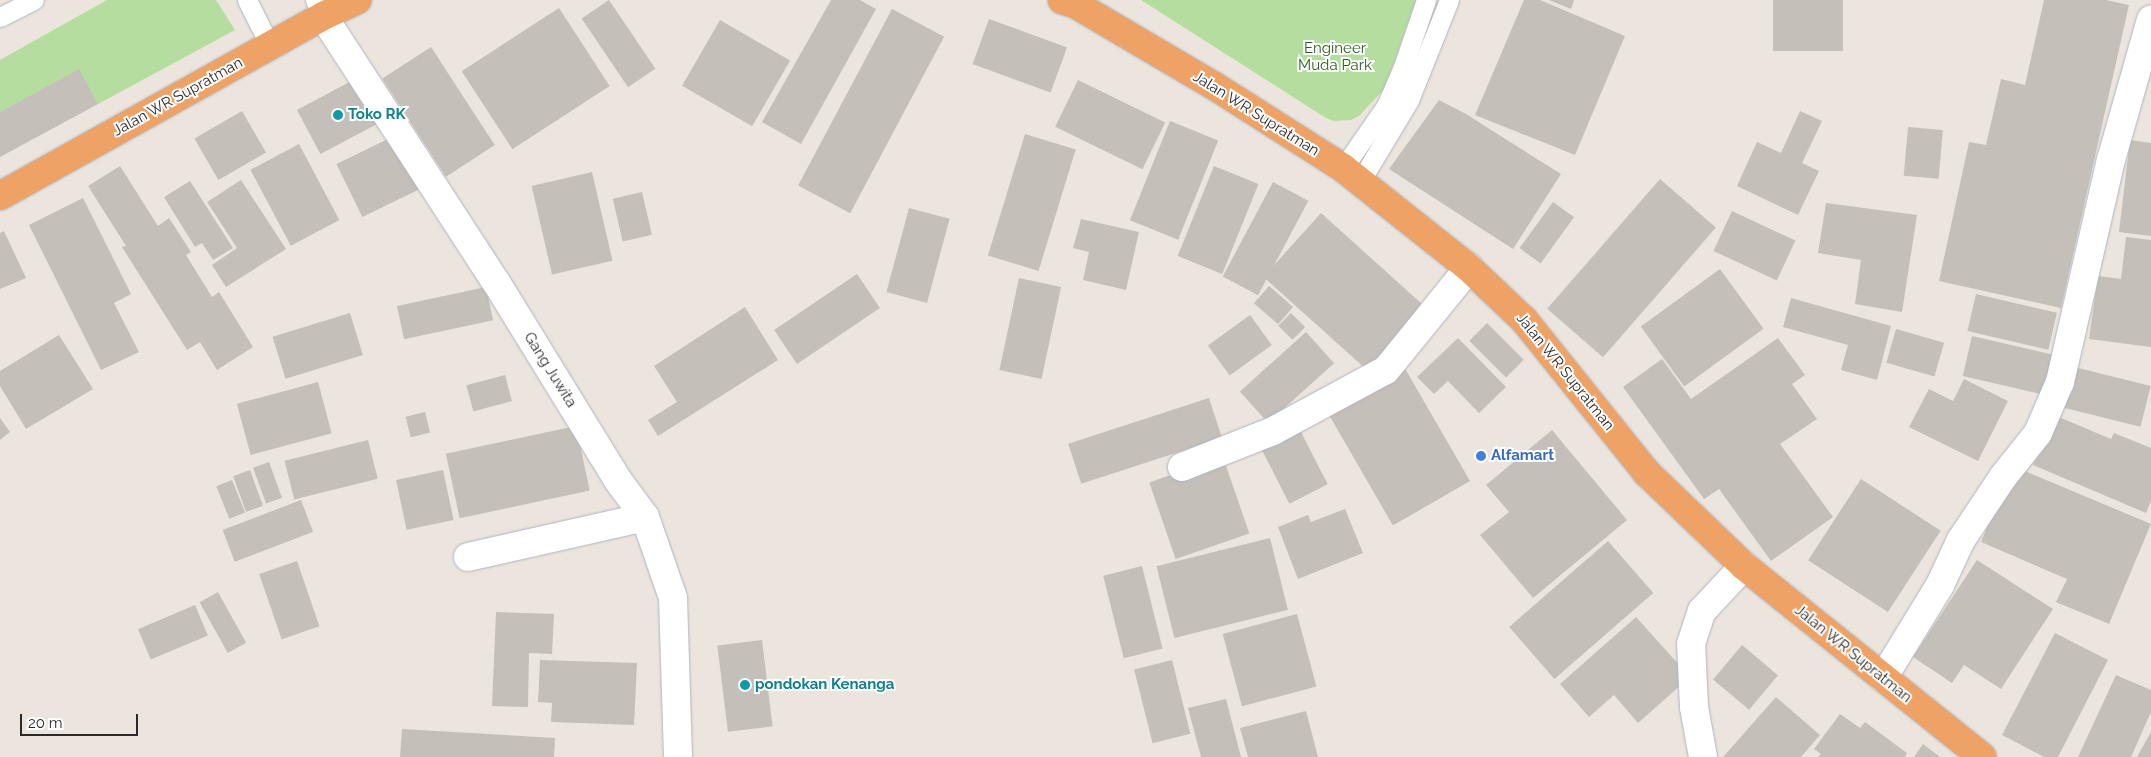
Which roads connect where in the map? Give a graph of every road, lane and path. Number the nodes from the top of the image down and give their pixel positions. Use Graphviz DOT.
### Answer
graph roads {
  1 [pos="34,0"];
  2 [pos="247,0"];
  3 [pos="357,0"];
  4 [pos="1062,0"];
  5 [pos="1426,0"];
  6 [pos="1449,0"];
  7 [pos="319,8"];
  8 [pos="0,17"];
  9 [pos="2151,20"];
  10 [pos="270,46"];
  11 [pos="1352,174"];
  12 [pos="0,196"];
  13 [pos="1469,268"];
  14 [pos="1182,467"];
  15 [pos="645,517"];
  16 [pos="468,557"];
  17 [pos="1744,566"];
  18 [pos="1883,678"];
  19 [pos="678,757"];
  20 [pos="1703,757"];
  21 [pos="1982,757"];
  1 -- 8 [label="lane"];
  2 -- 10 [label="lane"];
  3 -- 7 [label="highway, Jalan WR Supratman"];
  4 -- 11 [label="highway, Jalan WR Supratman"];
  5 -- 11 [label="lane"];
  6 -- 11 [label="lane"];
  7 -- 10 [label="highway, Jalan WR Supratman"];
  7 -- 15 [label="street, Gang Juwita"];
  9 -- 18 [label="street"];
  10 -- 12 [label="highway, Jalan WR Supratman"];
  11 -- 13 [label="highway, Jalan WR Supratman"];
  13 -- 14 [label="street"];
  13 -- 17 [label="highway, Jalan WR Supratman"];
  15 -- 16 [label="street"];
  15 -- 19 [label="street, Gang Juwita"];
  17 -- 18 [label="highway, Jalan WR Supratman"];
  17 -- 20 [label="street"];
  18 -- 21 [label="highway, Jalan WR Supratman"];
}
